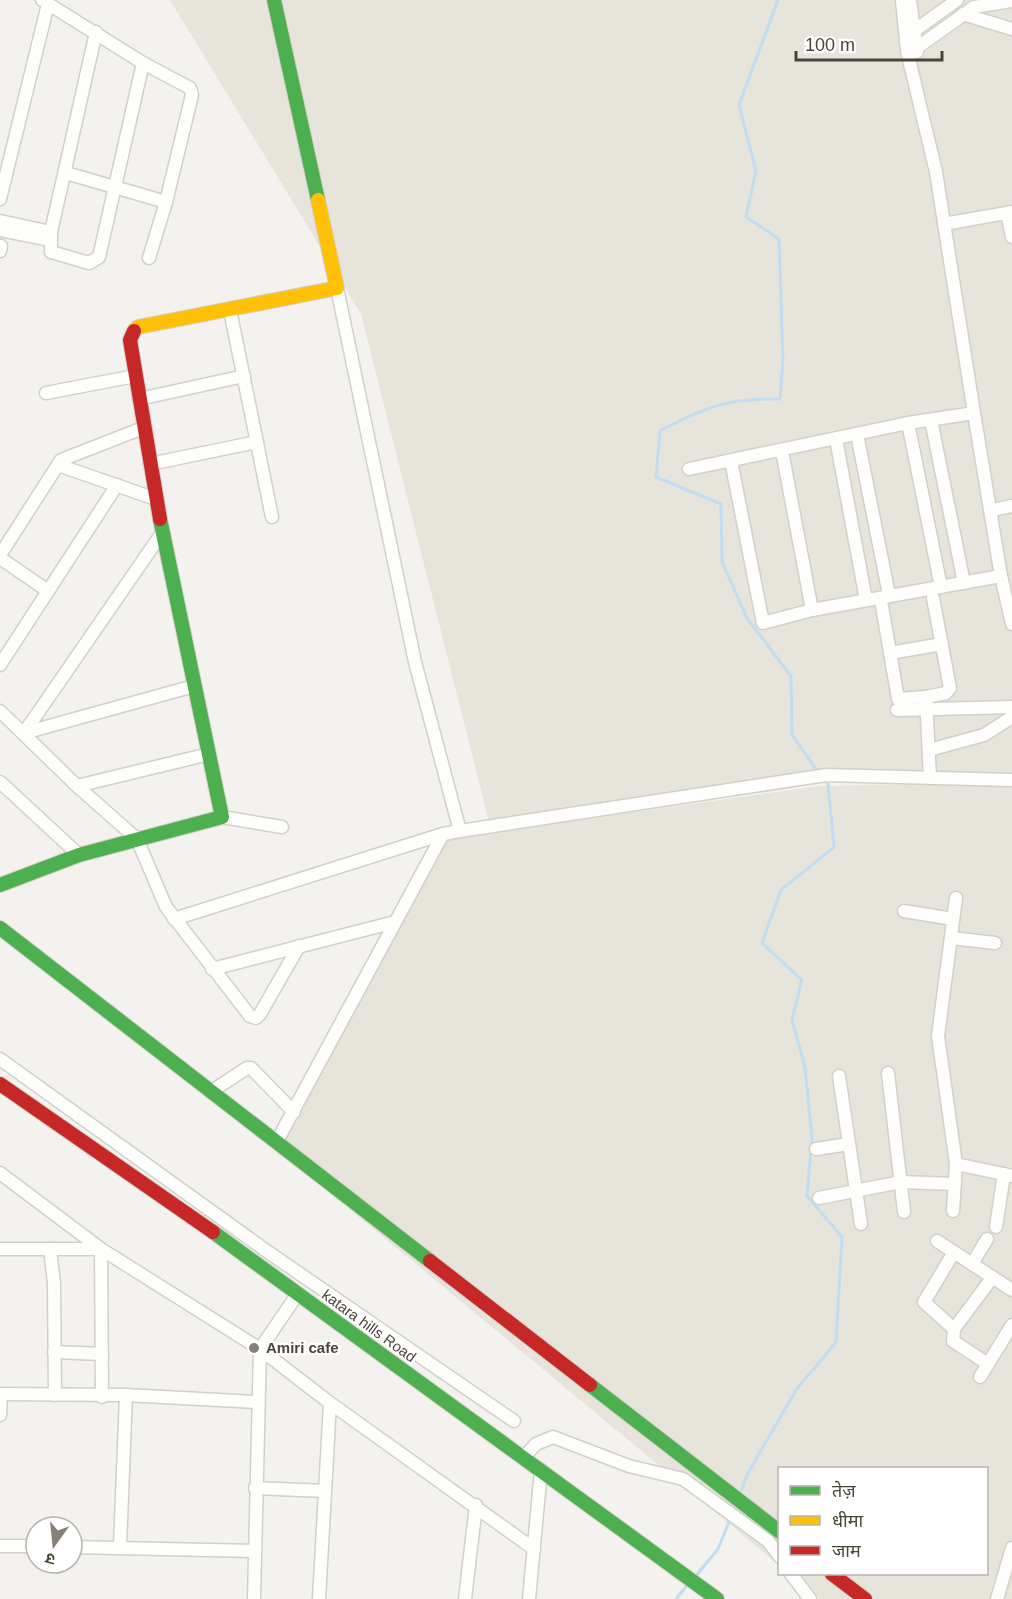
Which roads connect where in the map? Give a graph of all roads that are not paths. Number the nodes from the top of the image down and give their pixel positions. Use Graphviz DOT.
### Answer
graph roads {
  1 [pos="274,0"];
  2 [pos="902,0"];
  3 [pos="910,0"];
  4 [pos="957,0"];
  5 [pos="969,0"];
  6 [pos="1012,1"];
  7 [pos="45,2"];
  8 [pos="963,14"];
  9 [pos="1012,29"];
  10 [pos="96,32"];
  11 [pos="910,34"];
  12 [pos="913,49"];
  13 [pos="143,63"];
  14 [pos="66,173"];
  15 [pos="116,186"];
  16 [pos="0,199"];
  17 [pos="166,202"];
  18 [pos="1010,213"];
  19 [pos="0,221"];
  20 [pos="944,224"];
  21 [pos="0,230"];
  22 [pos="1012,237"];
  23 [pos="47,240"];
  24 [pos="149,258"];
  25 [pos="337,288"];
  26 [pos="230,310"];
  27 [pos="135,376"];
  28 [pos="244,376"];
  29 [pos="46,393"];
  30 [pos="139,399"];
  31 [pos="974,413"];
  32 [pos="931,420"];
  33 [pos="908,423"];
  34 [pos="143,428"];
  35 [pos="857,434"];
  36 [pos="836,439"];
  37 [pos="257,442"];
  38 [pos="782,451"];
  39 [pos="731,461"];
  40 [pos="150,464"];
  41 [pos="58,465"];
  42 [pos="689,469"];
  43 [pos="117,485"];
  44 [pos="156,500"];
  45 [pos="947,500"];
  46 [pos="925,505"];
  47 [pos="1012,506"];
  48 [pos="992,510"];
  49 [pos="873,513"];
  50 [pos="272,518"];
  51 [pos="851,518"];
  52 [pos="162,533"];
  53 [pos="0,557"];
  54 [pos="1001,576"];
  55 [pos="964,583"];
  56 [pos="941,587"];
  57 [pos="48,591"];
  58 [pos="933,598"];
  59 [pos="866,600"];
  60 [pos="885,601"];
  61 [pos="812,610"];
  62 [pos="1012,624"];
  63 [pos="942,644"];
  64 [pos="890,653"];
  65 [pos="0,665"];
  66 [pos="194,686"];
  67 [pos="927,703"];
  68 [pos="1012,707"];
  69 [pos="897,710"];
  70 [pos="0,711"];
  71 [pos="1012,717"];
  72 [pos="24,733"];
  73 [pos="929,750"];
  74 [pos="209,754"];
  75 [pos="930,778"];
  76 [pos="1012,780"];
  77 [pos="0,782"];
  78 [pos="77,786"];
  79 [pos="222,817"];
  80 [pos="282,826"];
  81 [pos="460,831"];
  82 [pos="443,834"];
  83 [pos="137,839"];
  84 [pos="79,855"];
  85 [pos="0,885"];
  86 [pos="956,898"];
  87 [pos="904,911"];
  88 [pos="174,919"];
  89 [pos="953,919"];
  90 [pos="395,922"];
  91 [pos="0,928"];
  92 [pos="951,938"];
  93 [pos="995,943"];
  94 [pos="299,946"];
  95 [pos="212,969"];
  96 [pos="0,1059"];
  97 [pos="888,1073"];
  98 [pos="839,1076"];
  99 [pos="0,1084"];
  100 [pos="212,1091"];
  101 [pos="294,1112"];
  102 [pos="277,1141"];
  103 [pos="849,1144"];
  104 [pos="816,1149"];
  105 [pos="956,1164"];
  106 [pos="0,1173"];
  107 [pos="1008,1175"];
  108 [pos="901,1182"];
  109 [pos="955,1184"];
  110 [pos="855,1190"];
  111 [pos="819,1198"];
  112 [pos="953,1211"];
  113 [pos="904,1212"];
  114 [pos="861,1224"];
  115 [pos="996,1227"];
  116 [pos="987,1239"];
  117 [pos="937,1241"];
  118 [pos="0,1249"];
  119 [pos="50,1249"];
  120 [pos="101,1249"];
  121 [pos="268,1252"];
  122 [pos="954,1252"];
  123 [pos="258,1264"];
  124 [pos="972,1264"];
  125 [pos="992,1278"];
  126 [pos="1012,1289"];
  127 [pos="297,1295"];
  128 [pos="1012,1325"];
  129 [pos="954,1329"];
  130 [pos="260,1349"];
  131 [pos="54,1352"];
  132 [pos="102,1354"];
  133 [pos="988,1364"];
  134 [pos="980,1377"];
  135 [pos="1,1394"];
  136 [pos="55,1395"];
  137 [pos="126,1395"];
  138 [pos="102,1396"];
  139 [pos="258,1402"];
  140 [pos="330,1403"];
  141 [pos="0,1416"];
  142 [pos="514,1421"];
  143 [pos="524,1457"];
  144 [pos="541,1470"];
  145 [pos="255,1488"];
  146 [pos="325,1491"];
  147 [pos="476,1505"];
  148 [pos="775,1535"];
  149 [pos="0,1546"];
  150 [pos="24,1546"];
  151 [pos="84,1546"];
  152 [pos="120,1547"];
  153 [pos="1012,1548"];
  154 [pos="534,1549"];
  155 [pos="254,1551"];
  156 [pos="792,1575"];
  157 [pos="833,1575"];
  158 [pos="254,1599"];
  159 [pos="319,1599"];
  160 [pos="465,1599"];
  161 [pos="529,1599"];
  162 [pos="717,1599"];
  163 [pos="810,1599"];
  164 [pos="865,1599"];
  165 [pos="997,1599"];
  1 -- 25 [label="street"];
  2 -- 11 [label="street"];
  3 -- 11 [label="street"];
  4 -- 11 [label="street"];
  5 -- 8 [label="street"];
  6 -- 8 [label="street"];
  7 -- 10 [label="street"];
  7 -- 16 [label="street"];
  8 -- 9 [label="street"];
  8 -- 12 [label="street"];
  10 -- 13 [label="street"];
  10 -- 14 [label="street"];
  11 -- 12 [label="street"];
  12 -- 20 [label="street"];
  13 -- 15 [label="street"];
  13 -- 17 [label="street"];
  14 -- 15 [label="street"];
  14 -- 23 [label="street"];
  15 -- 17 [label="street"];
  15 -- 23 [label="street"];
  17 -- 24 [label="street"];
  18 -- 20 [label="street"];
  18 -- 22 [label="street"];
  19 -- 23 [label="street"];
  20 -- 31 [label="street"];
  21 -- 23 [label="street"];
  25 -- 26 [label="street"];
  25 -- 81 [label="street"];
  26 -- 27 [label="street"];
  26 -- 28 [label="street"];
  27 -- 29 [label="street"];
  27 -- 30 [label="street"];
  28 -- 30 [label="street"];
  28 -- 37 [label="street"];
  30 -- 34 [label="street"];
  31 -- 32 [label="street"];
  31 -- 48 [label="street"];
  32 -- 33 [label="street"];
  32 -- 45 [label="street"];
  33 -- 35 [label="street"];
  33 -- 46 [label="street"];
  34 -- 40 [label="street"];
  34 -- 41 [label="street"];
  35 -- 36 [label="street"];
  35 -- 49 [label="street"];
  36 -- 38 [label="street"];
  36 -- 51 [label="street"];
  37 -- 40 [label="street"];
  37 -- 50 [label="street"];
  38 -- 39 [label="street"];
  38 -- 61 [label="street"];
  39 -- 42 [label="street"];
  39 -- 61 [label="street"];
  40 -- 44 [label="street"];
  41 -- 43 [label="street"];
  41 -- 53 [label="street"];
  43 -- 44 [label="street"];
  43 -- 57 [label="street"];
  44 -- 52 [label="street"];
  45 -- 46 [label="street"];
  45 -- 55 [label="street"];
  46 -- 56 [label="street"];
  47 -- 48 [label="street"];
  48 -- 54 [label="street"];
  49 -- 51 [label="street"];
  49 -- 60 [label="street"];
  51 -- 59 [label="street"];
  52 -- 66 [label="street"];
  52 -- 72 [label="street"];
  53 -- 57 [label="street"];
  54 -- 55 [label="street"];
  54 -- 62 [label="street"];
  55 -- 56 [label="street"];
  56 -- 60 [label="street"];
  57 -- 65 [label="street"];
  58 -- 63 [label="street"];
  59 -- 60 [label="street"];
  59 -- 61 [label="street"];
  60 -- 64 [label="street"];
  63 -- 64 [label="street"];
  63 -- 67 [label="street"];
  64 -- 67 [label="street"];
  66 -- 72 [label="street"];
  66 -- 74 [label="street"];
  67 -- 68 [label="street"];
  67 -- 69 [label="street"];
  67 -- 73 [label="street"];
  70 -- 72 [label="street"];
  71 -- 73 [label="street"];
  72 -- 78 [label="street"];
  73 -- 75 [label="street"];
  74 -- 78 [label="street"];
  74 -- 79 [label="street"];
  75 -- 76 [label="street"];
  75 -- 81 [label="street"];
  77 -- 84 [label="street"];
  78 -- 83 [label="street"];
  79 -- 80 [label="street"];
  79 -- 83 [label="street"];
  81 -- 82 [label="street"];
  82 -- 88 [label="street"];
  82 -- 90 [label="street"];
  83 -- 84 [label="street"];
  83 -- 88 [label="street"];
  84 -- 85 [label="street"];
  86 -- 89 [label="street"];
  87 -- 89 [label="street"];
  88 -- 95 [label="street"];
  89 -- 92 [label="street"];
  90 -- 94 [label="street"];
  90 -- 101 [label="street"];
  91 -- 100 [label="street"];
  92 -- 93 [label="street"];
  92 -- 105 [label="street"];
  94 -- 95 [label="street"];
  94 -- 95 [label="street"];
  96 -- 121 [label="street"];
  97 -- 108 [label="street"];
  98 -- 103 [label="street"];
  99 -- 123 [label="street, katara hills Road"];
  100 -- 101 [label="street"];
  100 -- 102 [label="street"];
  101 -- 102 [label="street"];
  102 -- 148 [label="street"];
  103 -- 104 [label="street"];
  103 -- 110 [label="street"];
  105 -- 107 [label="street"];
  105 -- 109 [label="street"];
  106 -- 120 [label="street"];
  107 -- 115 [label="street"];
  108 -- 109 [label="street"];
  108 -- 110 [label="street"];
  108 -- 113 [label="street"];
  109 -- 112 [label="street"];
  110 -- 111 [label="street"];
  110 -- 114 [label="street"];
  116 -- 124 [label="street"];
  117 -- 122 [label="street"];
  118 -- 119 [label="street"];
  119 -- 120 [label="street"];
  119 -- 131 [label="street"];
  120 -- 130 [label="street"];
  120 -- 132 [label="street"];
  121 -- 123 [label="street"];
  121 -- 142 [label="street"];
  122 -- 124 [label="street"];
  122 -- 129 [label="street"];
  123 -- 127 [label="street, katara hills Road"];
  124 -- 125 [label="street"];
  125 -- 126 [label="street"];
  125 -- 129 [label="street"];
  127 -- 130 [label="street"];
  127 -- 143 [label="street, katara hills Road"];
  128 -- 133 [label="street"];
  129 -- 133 [label="street"];
  130 -- 139 [label="street"];
  130 -- 140 [label="street"];
  131 -- 132 [label="street"];
  131 -- 136 [label="street"];
  132 -- 138 [label="street"];
  133 -- 134 [label="street"];
  135 -- 136 [label="street"];
  135 -- 141 [label="street"];
  136 -- 138 [label="street"];
  137 -- 138 [label="street"];
  137 -- 139 [label="street"];
  137 -- 152 [label="street"];
  139 -- 145 [label="street"];
  140 -- 146 [label="street"];
  140 -- 147 [label="street"];
  143 -- 144 [label="street, katara hills Road"];
  143 -- 148 [label="street"];
  144 -- 154 [label="street"];
  144 -- 162 [label="street, katara hills Road"];
  145 -- 146 [label="street"];
  145 -- 155 [label="street"];
  146 -- 159 [label="street"];
  147 -- 154 [label="street"];
  147 -- 160 [label="street"];
  149 -- 150 [label="street"];
  151 -- 152 [label="street"];
  152 -- 155 [label="street"];
  153 -- 165 [label="street"];
  154 -- 161 [label="street"];
  155 -- 158 [label="street"];
  156 -- 163 [label="street"];
  157 -- 164 [label="street"];
}
